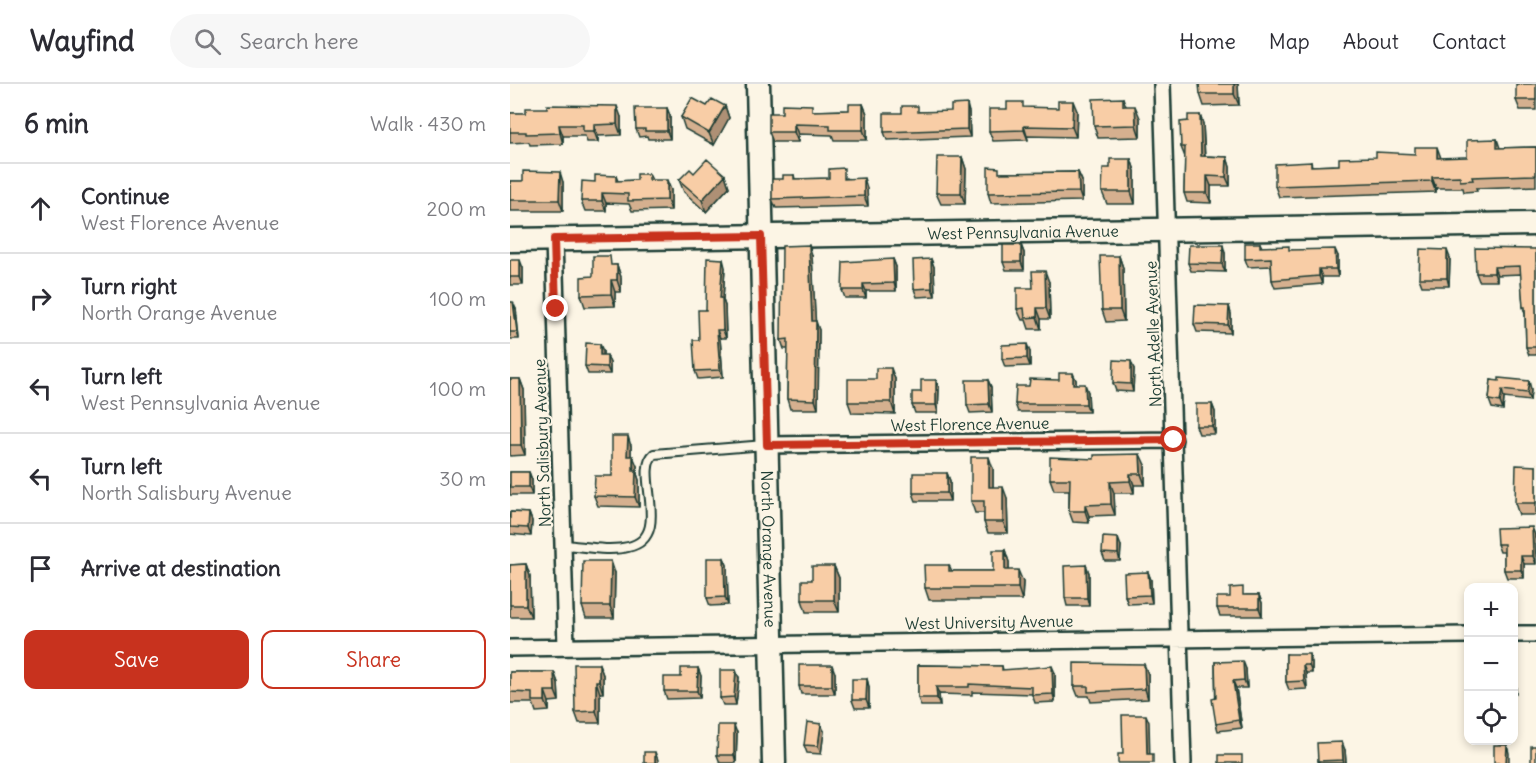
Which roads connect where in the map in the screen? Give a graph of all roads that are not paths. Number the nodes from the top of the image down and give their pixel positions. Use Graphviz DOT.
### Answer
graph roads {
  1 [pos="758,84"];
  2 [pos="1162,84"];
  3 [pos="1536,224"];
  4 [pos="1168,230"];
  5 [pos="761,236"];
  6 [pos="554,239"];
  7 [pos="510,240"];
  8 [pos="1174,440"];
  9 [pos="767,445"];
  10 [pos="563,545"];
  11 [pos="1518,634"];
  12 [pos="1536,634"];
  13 [pos="1464,635"];
  14 [pos="1180,638"];
  15 [pos="771,643"];
  16 [pos="566,647"];
  17 [pos="510,648"];
  18 [pos="774,763"];
  19 [pos="1183,763"];
  1 -- 5 [label="street, North Orange Avenue"];
  2 -- 4 [label="street, North Adelle Avenue"];
  3 -- 4 [label="street, West Pennsylvania Avenue"];
  4 -- 5 [label="street, West Pennsylvania Avenue"];
  4 -- 8 [label="street, North Adelle Avenue"];
  5 -- 6 [label="street, West Pennsylvania Avenue"];
  5 -- 9 [label="street, North Orange Avenue"];
  6 -- 7 [label="street, West Pennsylvania Avenue"];
  6 -- 10 [label="street, North Salisbury Avenue"];
  8 -- 9 [label="street, West Florence Avenue"];
  8 -- 14 [label="street, North Adelle Avenue"];
  9 -- 10 [label="lane"];
  9 -- 15 [label="street, North Orange Avenue"];
  10 -- 16 [label="street, North Salisbury Avenue"];
  11 -- 12 [label="street"];
  13 -- 14 [label="street, West University Avenue"];
  14 -- 15 [label="street, West University Avenue"];
  14 -- 19 [label="street, North Adelle Avenue"];
  15 -- 16 [label="street, West University Avenue"];
  15 -- 18 [label="street, North Orange Avenue"];
  16 -- 17 [label="street, West University Avenue"];
}
